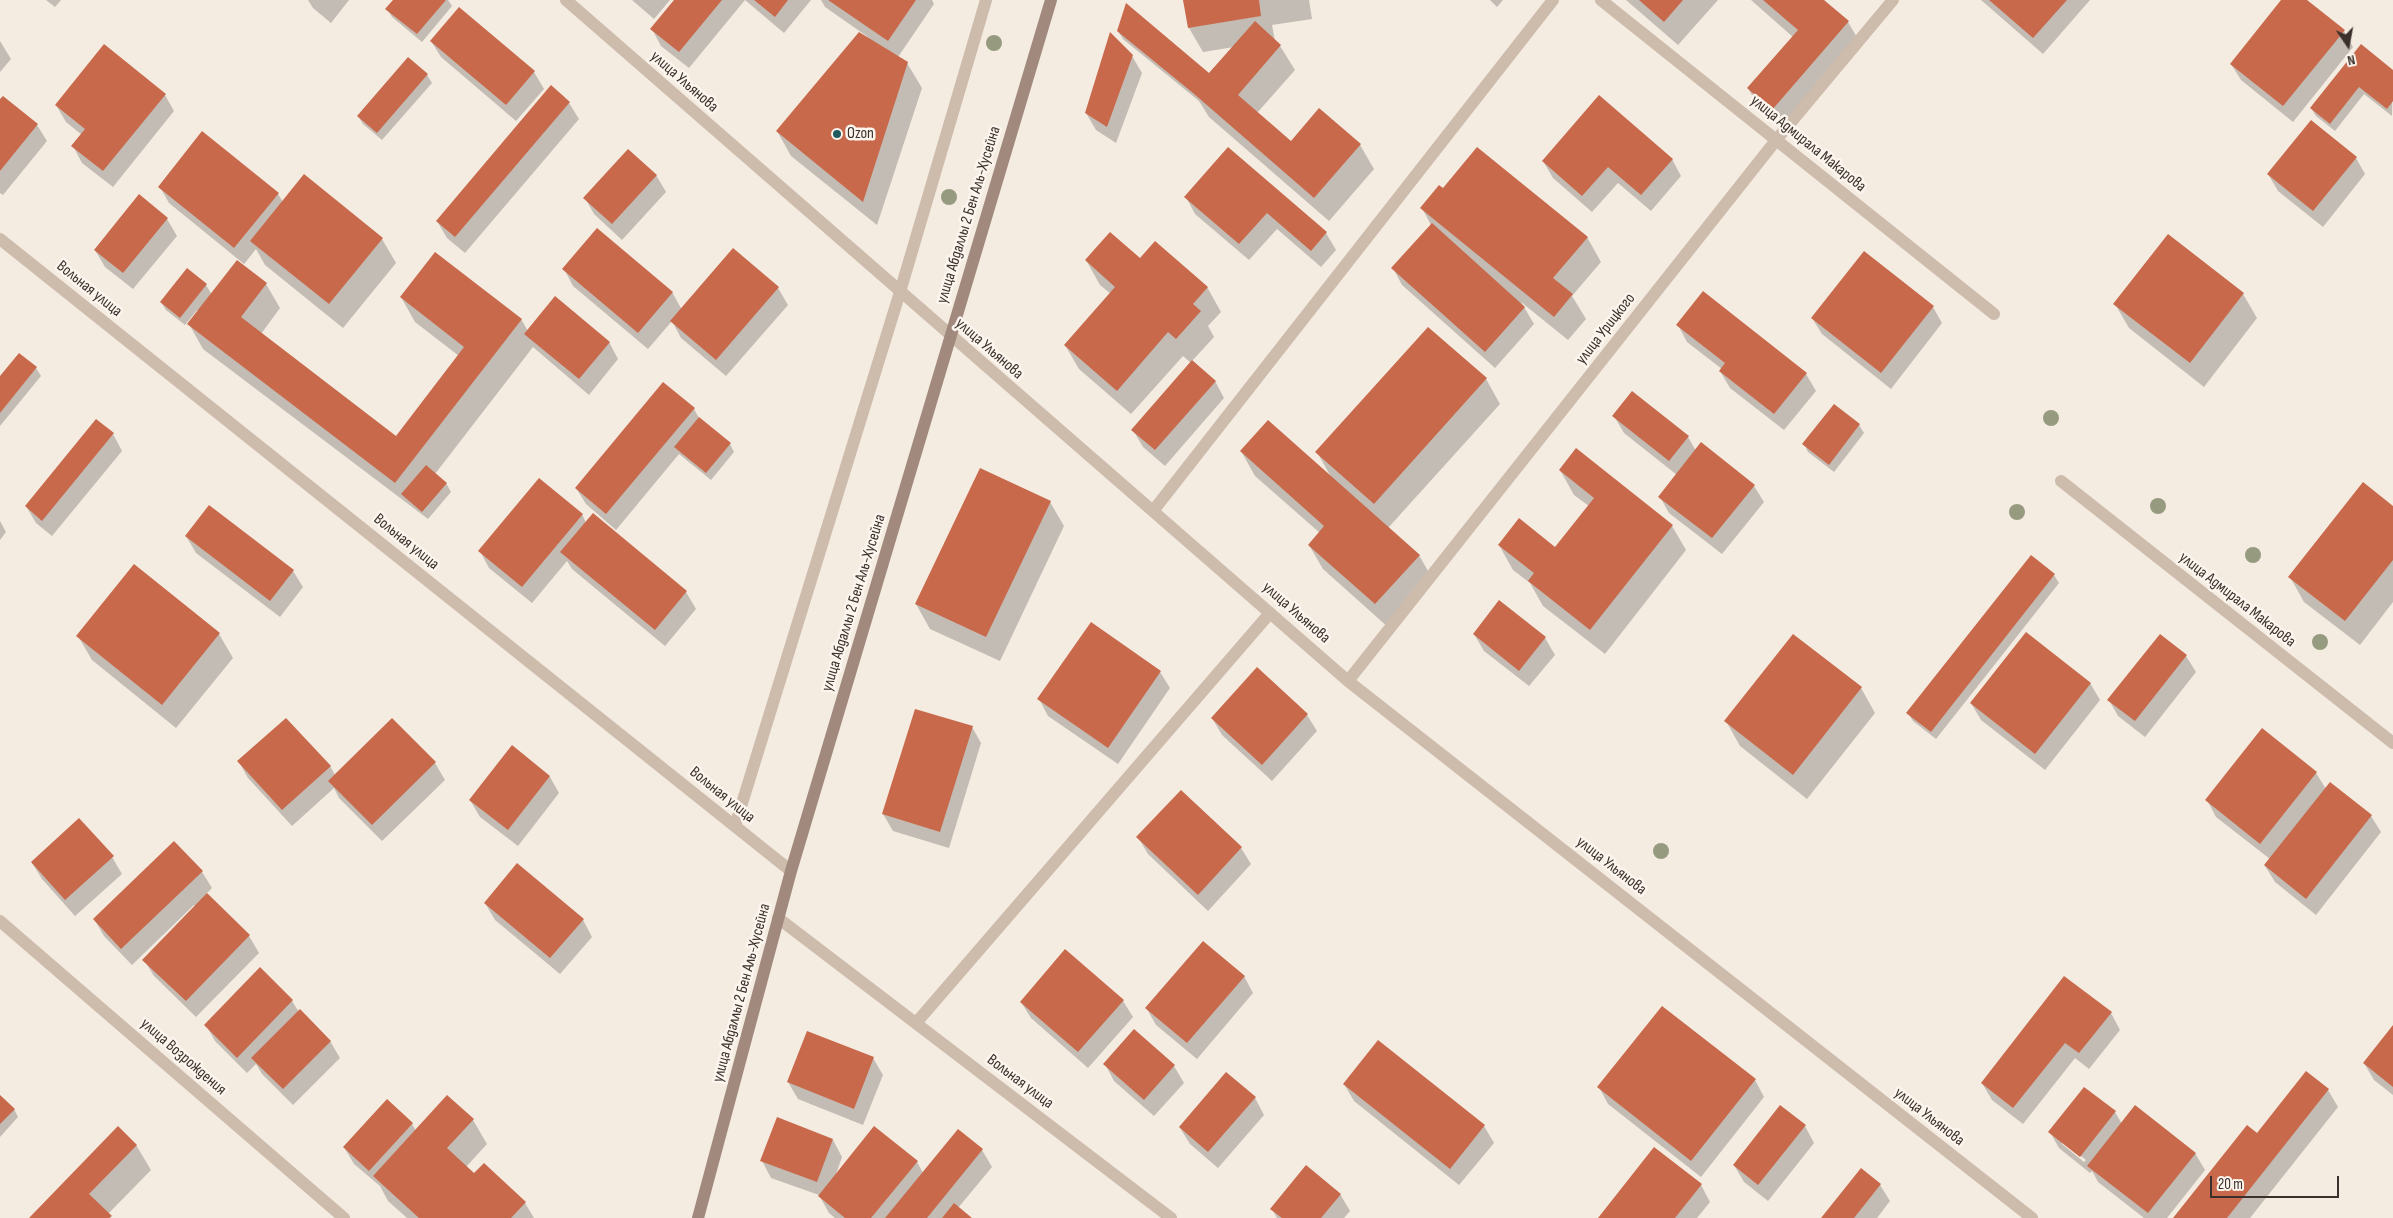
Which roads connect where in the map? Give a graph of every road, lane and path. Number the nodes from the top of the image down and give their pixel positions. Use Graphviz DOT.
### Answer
graph roads {
  1 [pos="566,0"];
  2 [pos="986,0"];
  3 [pos="1051,0"];
  4 [pos="1553,0"];
  5 [pos="1601,0"];
  6 [pos="1893,0"];
  7 [pos="1777,139"];
  8 [pos="0,239"];
  9 [pos="900,292"];
  10 [pos="1994,314"];
  11 [pos="950,336"];
  12 [pos="2061,481"];
  13 [pos="1153,511"];
  14 [pos="1270,613"];
  15 [pos="1348,681"];
  16 [pos="2393,743"];
  17 [pos="735,826"];
  18 [pos="791,870"];
  19 [pos="778,918"];
  20 [pos="0,921"];
  21 [pos="916,1023"];
  22 [pos="344,1218"];
  23 [pos="698,1218"];
  24 [pos="1171,1218"];
  25 [pos="2032,1218"];
  1 -- 9 [label="street, улица Ульянова"];
  2 -- 9 [label="street"];
  3 -- 11 [label="main road, улица Абдаллы 2 Бен Аль-Хусейна"];
  4 -- 13 [label="street"];
  5 -- 7 [label="street, улица Адмирала Макарова"];
  6 -- 7 [label="street, улица Урицкого"];
  7 -- 10 [label="street, улица Адмирала Макарова"];
  7 -- 15 [label="street, улица Урицкого"];
  8 -- 17 [label="street, Вольная улица"];
  9 -- 11 [label="street, улица Ульянова"];
  9 -- 17 [label="street"];
  11 -- 13 [label="street, улица Ульянова"];
  11 -- 18 [label="main road, улица Абдаллы 2 Бен Аль-Хусейна"];
  12 -- 16 [label="street, улица Адмирала Макарова"];
  13 -- 14 [label="street, улица Ульянова"];
  14 -- 15 [label="street, улица Ульянова"];
  14 -- 21 [label="street"];
  15 -- 25 [label="street, улица Ульянова"];
  17 -- 18 [label="street, Вольная улица"];
  18 -- 19 [label="main road, улица Абдаллы 2 Бен Аль-Хусейна"];
  19 -- 21 [label="street, Вольная улица"];
  19 -- 23 [label="main road, улица Абдаллы 2 Бен Аль-Хусейна"];
  20 -- 22 [label="street, улица Возрождения"];
  21 -- 24 [label="street, Вольная улица"];
}
